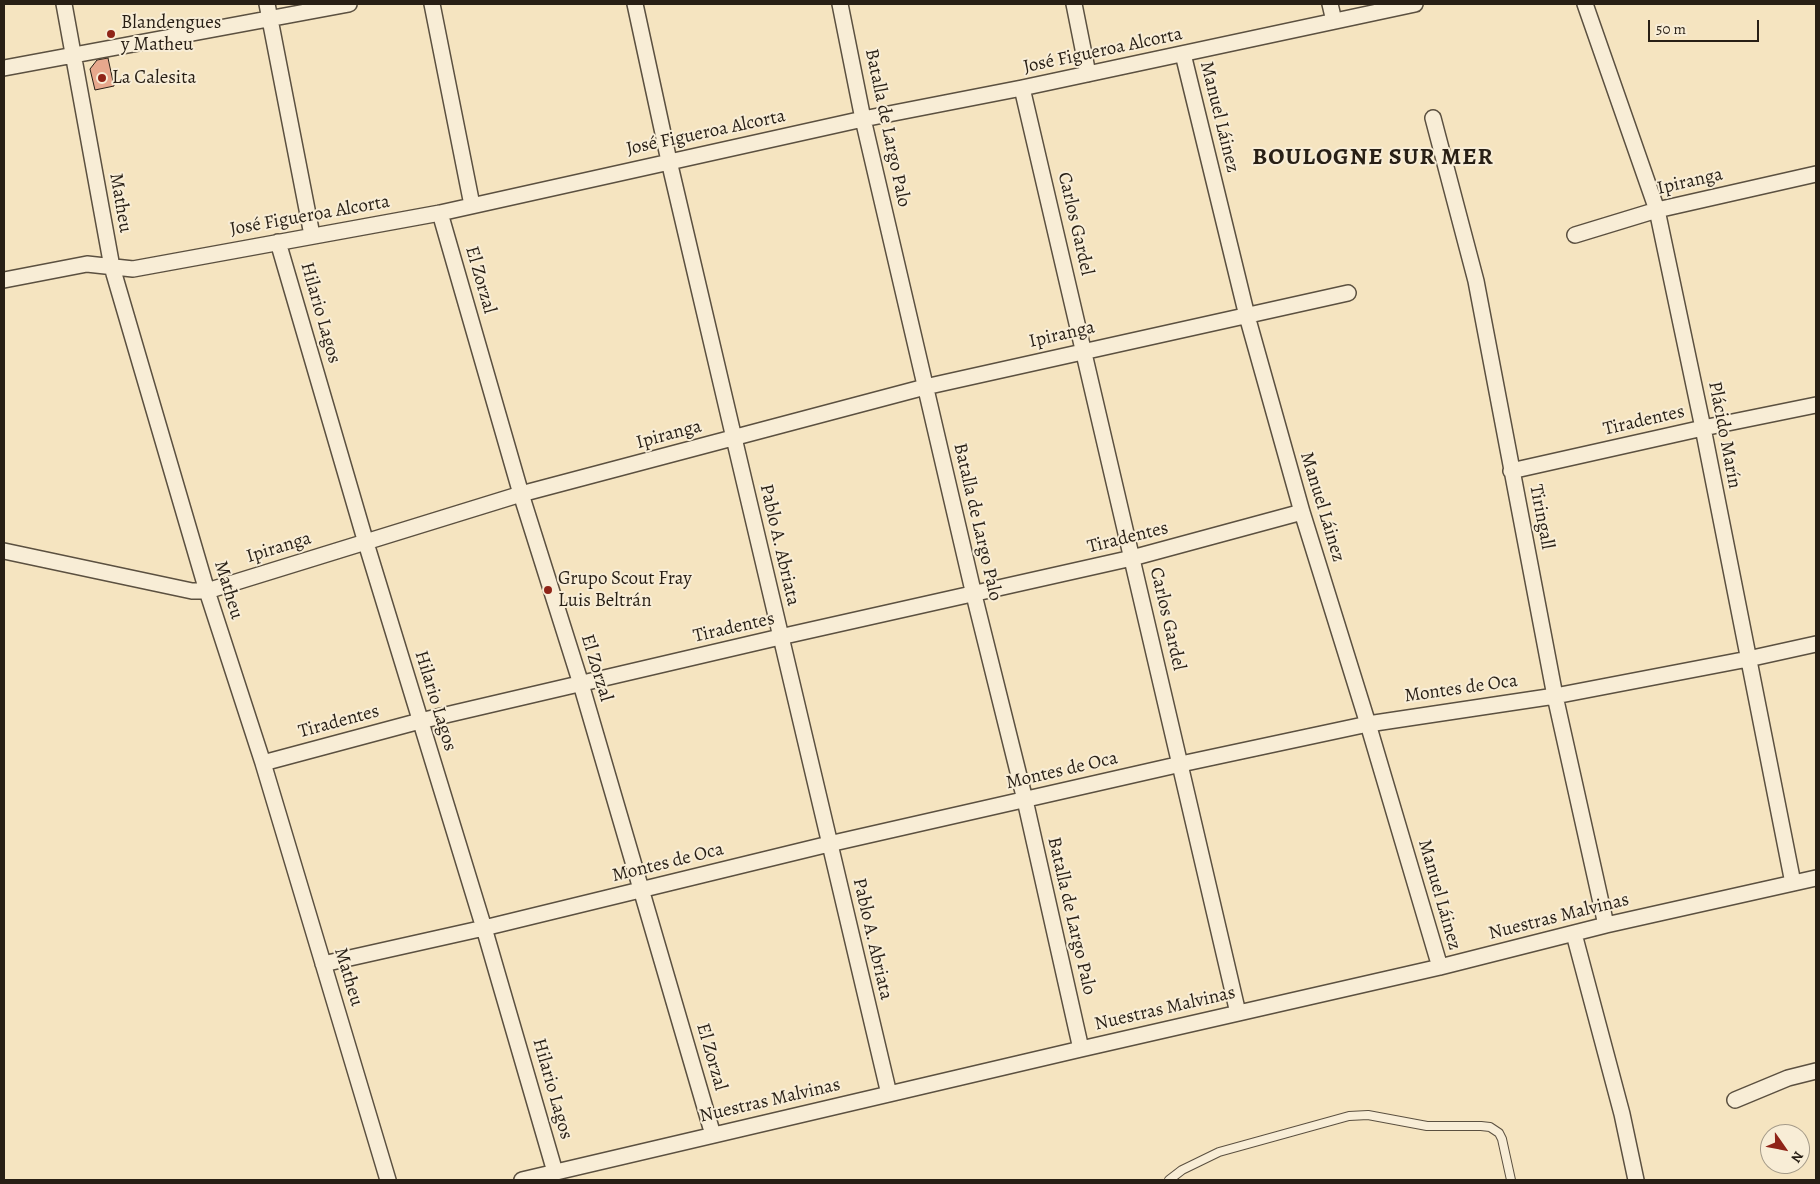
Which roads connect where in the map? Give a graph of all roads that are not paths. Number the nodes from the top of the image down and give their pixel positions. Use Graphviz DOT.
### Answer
graph roads {
  1 [pos="64,4"];
  2 [pos="349,4"];
  3 [pos="432,4"];
  4 [pos="636,4"];
  5 [pos="840,4"];
  6 [pos="1074,4"];
  7 [pos="1330,4"];
  8 [pos="1415,4"];
  9 [pos="1586,4"];
  10 [pos="268,11"];
  11 [pos="1334,22"];
  12 [pos="1183,54"];
  13 [pos="73,55"];
  14 [pos="4,68"];
  15 [pos="1088,74"];
  16 [pos="1022,88"];
  17 [pos="862,118"];
  18 [pos="1434,118"];
  19 [pos="669,161"];
  20 [pos="1816,174"];
  21 [pos="472,206"];
  22 [pos="1657,210"];
  23 [pos="440,213"];
  24 [pos="312,235"];
  25 [pos="1575,235"];
  26 [pos="278,242"];
  27 [pos="112,267"];
  28 [pos="4,280"];
  29 [pos="1348,293"];
  30 [pos="1247,316"];
  31 [pos="1085,350"];
  32 [pos="925,387"];
  33 [pos="1816,405"];
  34 [pos="1703,428"];
  35 [pos="734,438"];
  36 [pos="1511,471"];
  37 [pos="521,494"];
  38 [pos="1302,512"];
  39 [pos="366,542"];
  40 [pos="4,551"];
  41 [pos="1132,558"];
  42 [pos="207,592"];
  43 [pos="974,595"];
  44 [pos="780,637"];
  45 [pos="1816,644"];
  46 [pos="1748,659"];
  47 [pos="581,684"];
  48 [pos="1555,696"];
  49 [pos="420,722"];
  50 [pos="1368,724"];
  51 [pos="263,763"];
  52 [pos="1181,764"];
  53 [pos="1024,800"];
  54 [pos="829,844"];
  55 [pos="1816,878"];
  56 [pos="1793,883"];
  57 [pos="641,890"];
  58 [pos="1606,926"];
  59 [pos="484,928"];
  60 [pos="1574,934"];
  61 [pos="323,964"];
  62 [pos="1440,967"];
  63 [pos="1238,1012"];
  64 [pos="1081,1049"];
  65 [pos="1816,1071"];
  66 [pos="889,1094"];
  67 [pos="1735,1100"];
  68 [pos="713,1135"];
  69 [pos="555,1172"];
  70 [pos="388,1180"];
  71 [pos="522,1180"];
  72 [pos="1168,1180"];
  73 [pos="1511,1180"];
  74 [pos="1636,1180"];
  1 -- 13 [label="street, Matheu"];
  2 -- 10 [label="street"];
  3 -- 21 [label="street"];
  4 -- 19 [label="street, Pablo A. Abriata"];
  5 -- 17 [label="street, Batalla de Largo Palo"];
  6 -- 15 [label="street"];
  7 -- 11 [label="street"];
  8 -- 11 [label="street, José Figueroa Alcorta"];
  9 -- 22 [label="street, Plácido Marín"];
  10 -- 13 [label="street"];
  10 -- 24 [label="street"];
  11 -- 12 [label="street, José Figueroa Alcorta"];
  12 -- 15 [label="street, José Figueroa Alcorta"];
  12 -- 30 [label="street, Manuel Láinez"];
  13 -- 14 [label="street"];
  13 -- 27 [label="street, Matheu"];
  15 -- 16 [label="street, José Figueroa Alcorta"];
  16 -- 17 [label="street, José Figueroa Alcorta"];
  16 -- 31 [label="street, Carlos Gardel"];
  17 -- 19 [label="street, José Figueroa Alcorta"];
  17 -- 32 [label="street, Batalla de Largo Palo"];
  18 -- 36 [label="street, Tiringall"];
  19 -- 21 [label="street, José Figueroa Alcorta"];
  19 -- 35 [label="street, Pablo A. Abriata"];
  20 -- 22 [label="street, Ipiranga"];
  21 -- 23 [label="street, José Figueroa Alcorta"];
  22 -- 25 [label="street, Ipiranga"];
  22 -- 34 [label="street, Plácido Marín"];
  23 -- 24 [label="street, José Figueroa Alcorta"];
  23 -- 37 [label="street, El Zorzal"];
  24 -- 26 [label="street, José Figueroa Alcorta"];
  26 -- 27 [label="street, José Figueroa Alcorta"];
  26 -- 39 [label="street, Hilario Lagos"];
  27 -- 28 [label="street, José Figueroa Alcorta"];
  27 -- 42 [label="street, Matheu"];
  29 -- 30 [label="street, Ipiranga"];
  30 -- 31 [label="street, Ipiranga"];
  30 -- 38 [label="street, Manuel Láinez"];
  31 -- 32 [label="street, Ipiranga"];
  31 -- 41 [label="street, Carlos Gardel"];
  32 -- 35 [label="street, Ipiranga"];
  32 -- 43 [label="street, Batalla de Largo Palo"];
  33 -- 34 [label="street, Tiradentes"];
  34 -- 36 [label="street, Tiradentes"];
  34 -- 46 [label="street, Plácido Marín"];
  35 -- 37 [label="street, Ipiranga"];
  35 -- 44 [label="street, Pablo A. Abriata"];
  36 -- 48 [label="street, Tiringall"];
  37 -- 39 [label="street, Ipiranga"];
  37 -- 47 [label="street, El Zorzal"];
  38 -- 41 [label="street, Tiradentes"];
  38 -- 50 [label="street, Manuel Láinez"];
  39 -- 42 [label="street, Ipiranga"];
  39 -- 49 [label="street, Hilario Lagos"];
  40 -- 42 [label="street, Ipiranga"];
  41 -- 43 [label="street, Tiradentes"];
  41 -- 52 [label="street, Carlos Gardel"];
  42 -- 51 [label="street, Matheu"];
  43 -- 44 [label="street, Tiradentes"];
  43 -- 53 [label="street, Batalla de Largo Palo"];
  44 -- 47 [label="street, Tiradentes"];
  44 -- 54 [label="street, Pablo A. Abriata"];
  45 -- 46 [label="street, Montes de Oca"];
  46 -- 48 [label="street, Montes de Oca"];
  46 -- 56 [label="street, Plácido Marín"];
  47 -- 49 [label="street, Tiradentes"];
  47 -- 57 [label="street, El Zorzal"];
  48 -- 50 [label="street, Montes de Oca"];
  48 -- 58 [label="street, Tiringall"];
  49 -- 51 [label="street, Tiradentes"];
  49 -- 59 [label="street, Hilario Lagos"];
  50 -- 52 [label="street, Montes de Oca"];
  50 -- 62 [label="street, Manuel Láinez"];
  51 -- 61 [label="street, Matheu"];
  52 -- 53 [label="street, Montes de Oca"];
  52 -- 63 [label="street, Carlos Gardel"];
  53 -- 54 [label="street, Montes de Oca"];
  53 -- 64 [label="street, Batalla de Largo Palo"];
  54 -- 57 [label="street, Montes de Oca"];
  54 -- 66 [label="street, Pablo A. Abriata"];
  55 -- 56 [label="street, Nuestras Malvinas"];
  56 -- 58 [label="street, Nuestras Malvinas"];
  57 -- 59 [label="street, Montes de Oca"];
  57 -- 68 [label="street, El Zorzal"];
  58 -- 60 [label="street, Nuestras Malvinas"];
  59 -- 61 [label="street, Montes de Oca"];
  59 -- 69 [label="street, Hilario Lagos"];
  60 -- 62 [label="street, Nuestras Malvinas"];
  60 -- 74 [label="street"];
  61 -- 70 [label="street, Matheu"];
  62 -- 63 [label="street, Nuestras Malvinas"];
  63 -- 64 [label="street, Nuestras Malvinas"];
  64 -- 66 [label="street, Nuestras Malvinas"];
  65 -- 67 [label="street"];
  66 -- 68 [label="street, Nuestras Malvinas"];
  68 -- 69 [label="street, Nuestras Malvinas"];
  69 -- 71 [label="street, Nuestras Malvinas"];
  72 -- 73 [label="lane"];
}
